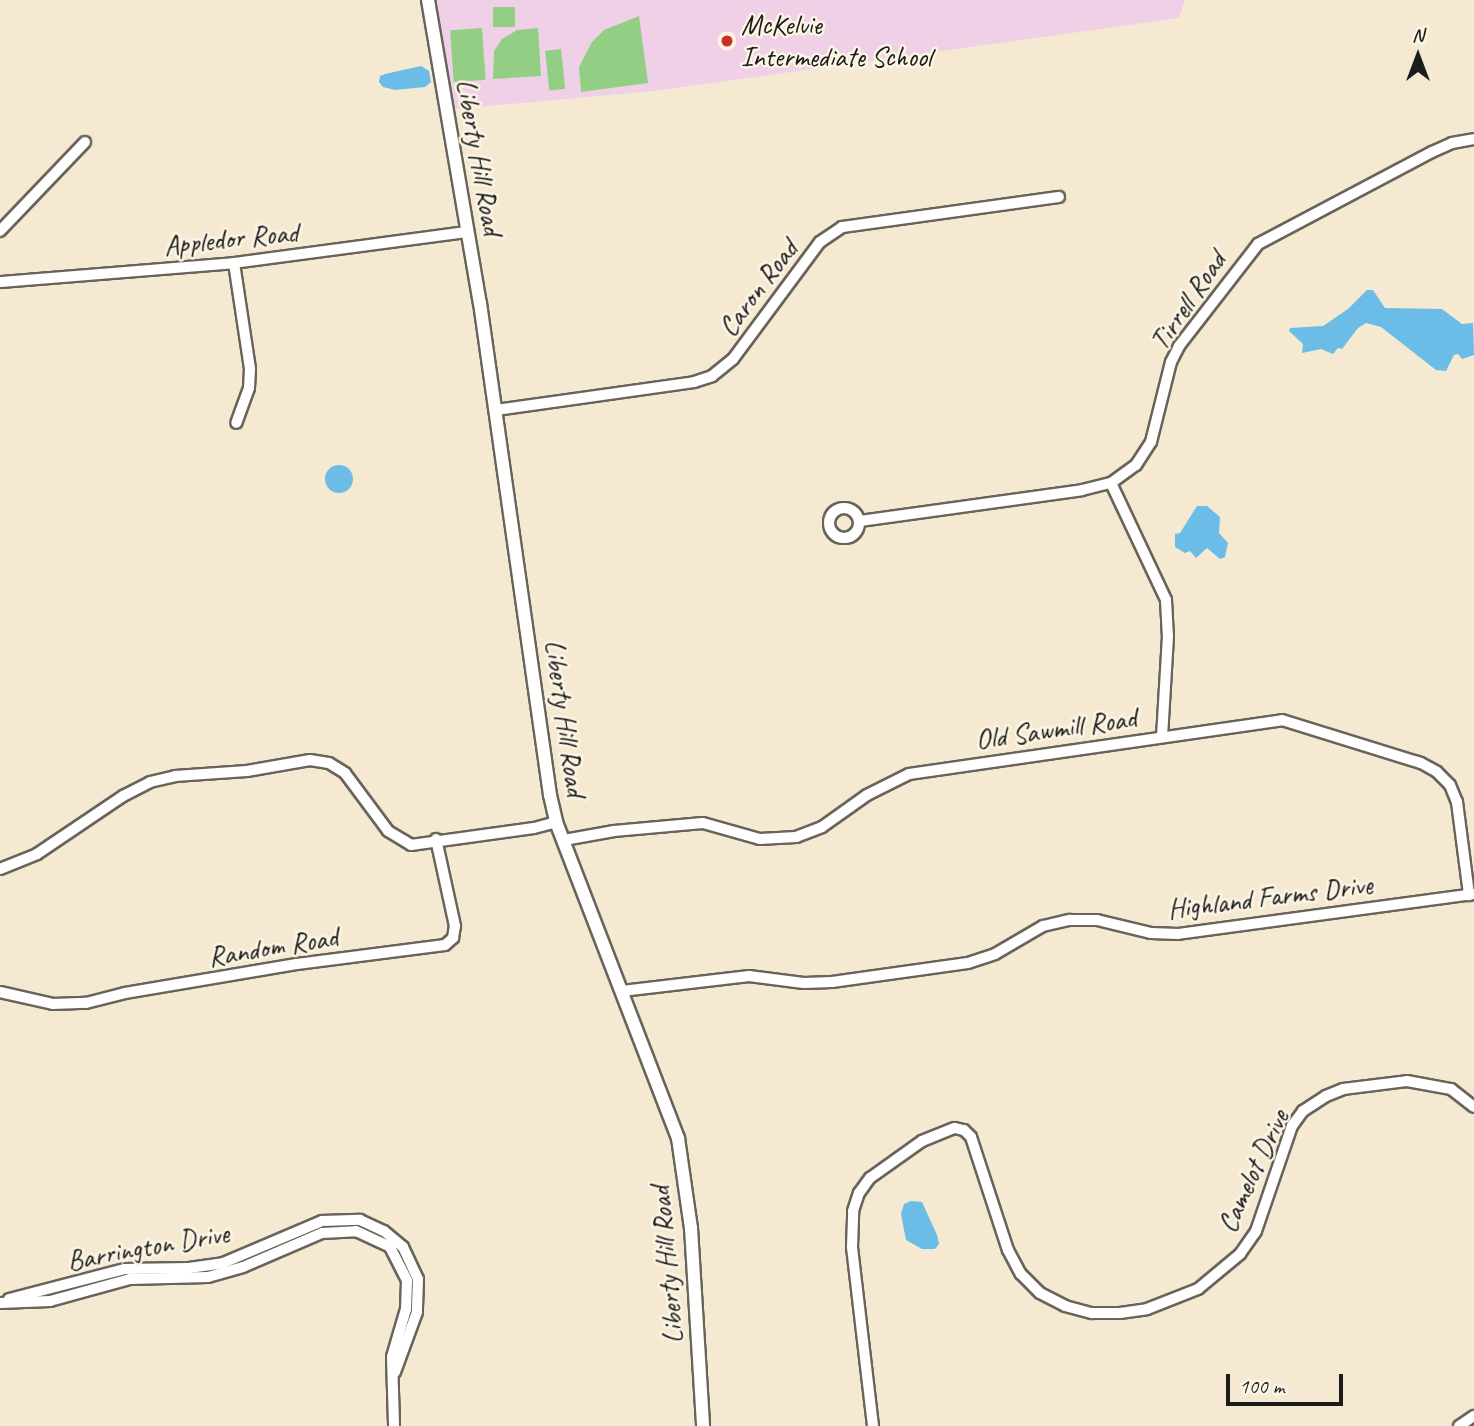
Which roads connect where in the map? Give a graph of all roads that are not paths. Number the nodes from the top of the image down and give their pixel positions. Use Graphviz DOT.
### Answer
graph roads {
  1 [pos="428,0"];
  2 [pos="1474,139"];
  3 [pos="85,142"];
  4 [pos="1059,197"];
  5 [pos="0,231"];
  6 [pos="467,232"];
  7 [pos="234,263"];
  8 [pos="0,282"];
  9 [pos="496,410"];
  10 [pos="236,423"];
  11 [pos="1111,483"];
  12 [pos="860,521"];
  13 [pos="1162,737"];
  14 [pos="556,822"];
  15 [pos="436,839"];
  16 [pos="564,840"];
  17 [pos="0,869"];
  18 [pos="1471,894"];
  19 [pos="622,991"];
  20 [pos="0,992"];
  21 [pos="1474,1107"];
  22 [pos="0,1302"];
  23 [pos="1474,1416"];
  24 [pos="394,1426"];
  25 [pos="703,1426"];
  26 [pos="873,1426"];
  27 [pos="1460,1426"];
  1 -- 6 [label="street, Liberty Hill Road"];
  2 -- 11 [label="street, Tirrell Road"];
  3 -- 5 [label="street"];
  4 -- 9 [label="street, Caron Road"];
  6 -- 7 [label="street, Appledor Road"];
  6 -- 9 [label="street, Liberty Hill Road"];
  7 -- 8 [label="street, Appledor Road"];
  7 -- 10 [label="street"];
  9 -- 14 [label="street, Liberty Hill Road"];
  11 -- 12 [label="street, Tirrell Road"];
  11 -- 13 [label="street"];
  13 -- 16 [label="street, Old Sawmill Road"];
  13 -- 18 [label="street, Old Sawmill Road"];
  14 -- 15 [label="street"];
  14 -- 16 [label="street, Liberty Hill Road"];
  15 -- 17 [label="street"];
  15 -- 20 [label="street, Random Road"];
  16 -- 19 [label="street, Liberty Hill Road"];
  18 -- 19 [label="street, Highland Farms Drive"];
  19 -- 25 [label="street, Liberty Hill Road"];
  21 -- 26 [label="street, Camelot Drive"];
  22 -- 24 [label="street, Barrington Drive"];
  23 -- 27 [label="street"];
}
